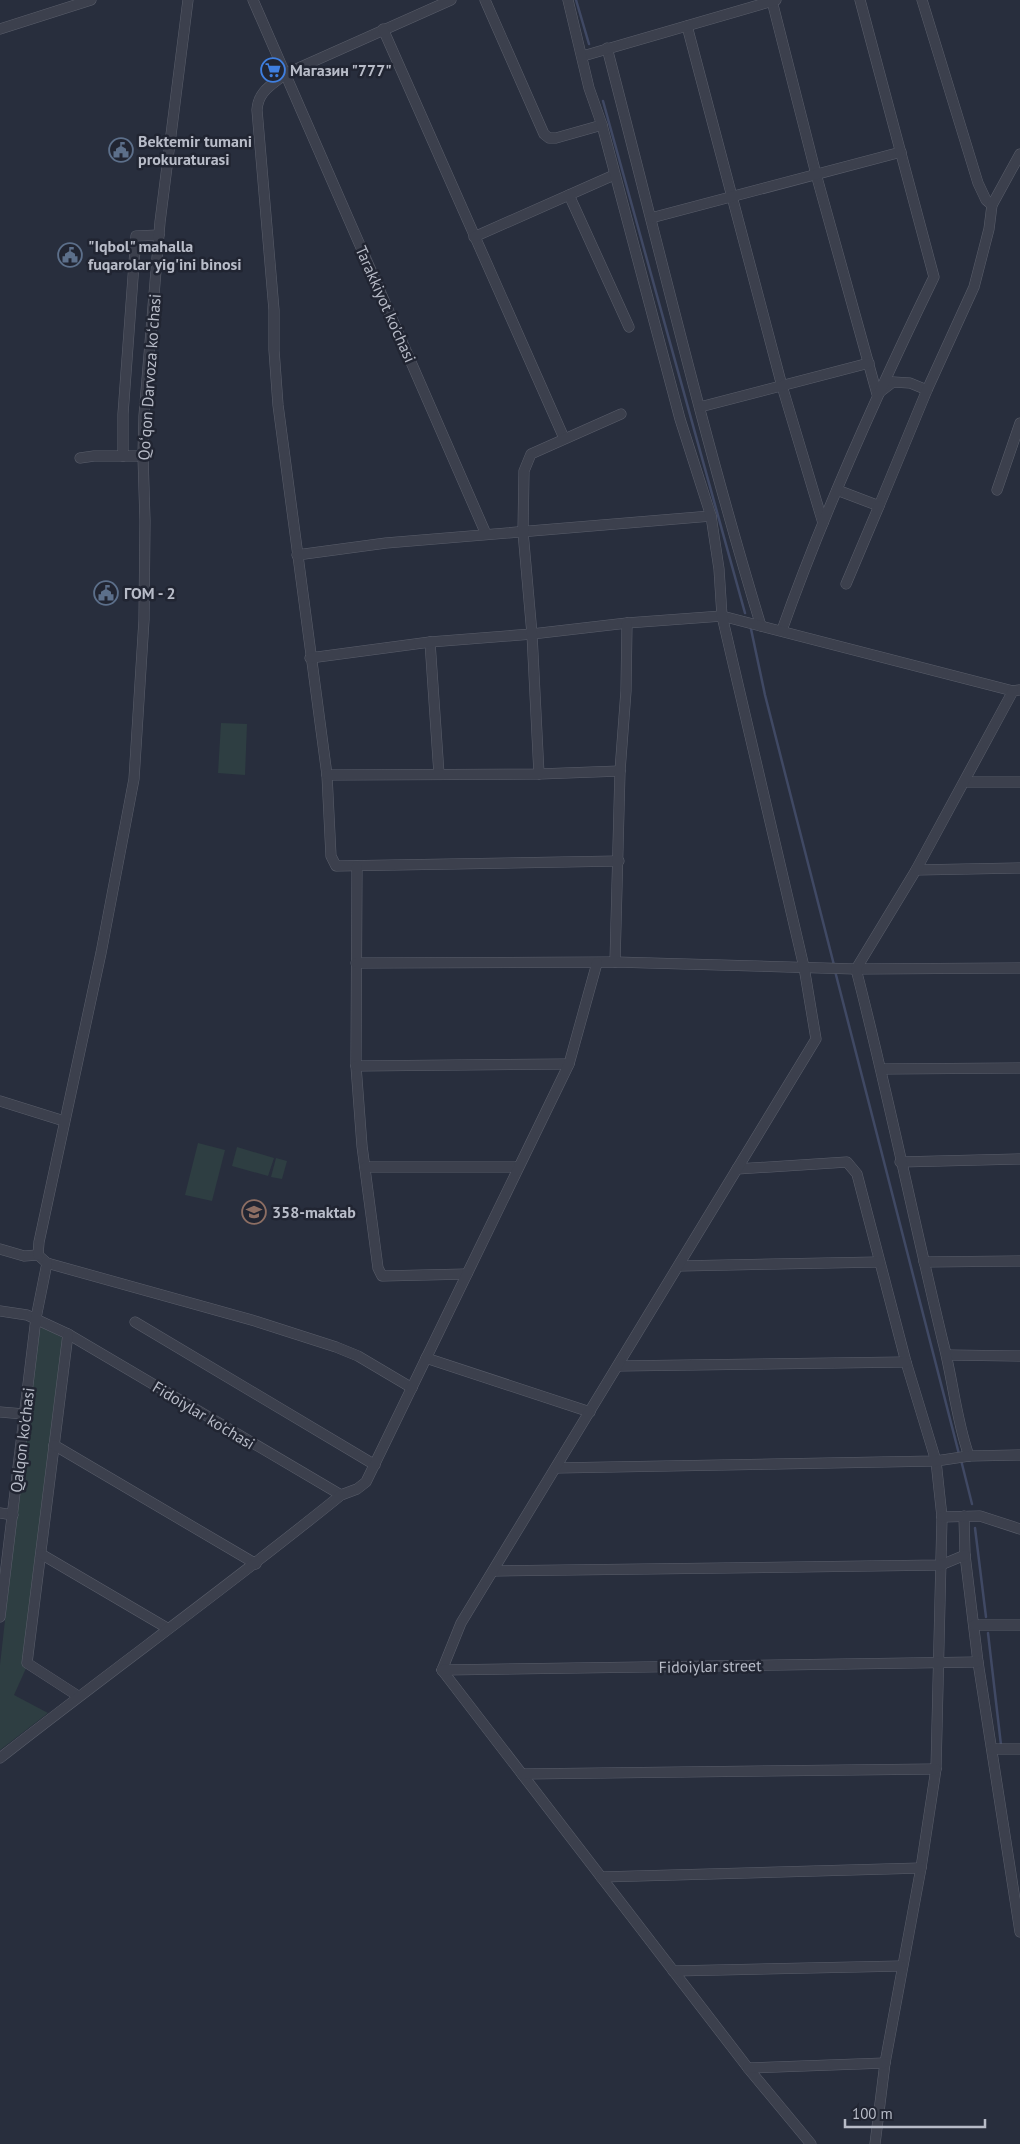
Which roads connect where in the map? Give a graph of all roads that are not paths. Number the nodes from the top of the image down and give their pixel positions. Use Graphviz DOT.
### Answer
graph roads {
  1 [pos="91,0"];
  2 [pos="188,0"];
  3 [pos="253,0"];
  4 [pos="451,0"];
  5 [pos="485,0"];
  6 [pos="568,0"];
  7 [pos="860,0"];
  8 [pos="922,0"];
  9 [pos="774,1"];
  10 [pos="687,26"];
  11 [pos="0,29"];
  12 [pos="383,29"];
  13 [pos="607,48"];
  14 [pos="582,56"];
  15 [pos="286,74"];
  16 [pos="602,125"];
  17 [pos="901,152"];
  18 [pos="1020,154"];
  19 [pos="816,174"];
  20 [pos="614,175"];
  21 [pos="569,195"];
  22 [pos="734,196"];
  23 [pos="992,205"];
  24 [pos="651,218"];
  25 [pos="159,235"];
  26 [pos="474,237"];
  27 [pos="629,327"];
  28 [pos="869,364"];
  29 [pos="782,386"];
  30 [pos="928,390"];
  31 [pos="877,394"];
  32 [pos="700,407"];
  33 [pos="621,414"];
  34 [pos="1020,423"];
  35 [pos="564,438"];
  36 [pos="123,456"];
  37 [pos="143,456"];
  38 [pos="80,458"];
  39 [pos="837,490"];
  40 [pos="996,490"];
  41 [pos="879,506"];
  42 [pos="711,516"];
  43 [pos="823,524"];
  44 [pos="523,532"];
  45 [pos="486,534"];
  46 [pos="297,555"];
  47 [pos="846,584"];
  48 [pos="722,616"];
  49 [pos="626,623"];
  50 [pos="761,626"];
  51 [pos="782,630"];
  52 [pos="532,634"];
  53 [pos="430,642"];
  54 [pos="310,658"];
  55 [pos="1017,691"];
  56 [pos="620,771"];
  57 [pos="438,774"];
  58 [pos="539,774"];
  59 [pos="327,775"];
  60 [pos="965,782"];
  61 [pos="1020,782"];
  62 [pos="619,861"];
  63 [pos="357,866"];
  64 [pos="1020,868"];
  65 [pos="916,870"];
  66 [pos="615,962"];
  67 [pos="356,963"];
  68 [pos="597,963"];
  69 [pos="804,967"];
  70 [pos="1020,968"];
  71 [pos="856,969"];
  72 [pos="568,1064"];
  73 [pos="356,1066"];
  74 [pos="882,1068"];
  75 [pos="1020,1068"];
  76 [pos="0,1100"];
  77 [pos="64,1121"];
  78 [pos="1020,1159"];
  79 [pos="900,1162"];
  80 [pos="366,1168"];
  81 [pos="518,1168"];
  82 [pos="737,1169"];
  83 [pos="0,1250"];
  84 [pos="38,1255"];
  85 [pos="1020,1261"];
  86 [pos="879,1262"];
  87 [pos="924,1262"];
  88 [pos="47,1263"];
  89 [pos="679,1266"];
  90 [pos="467,1274"];
  91 [pos="0,1312"];
  92 [pos="36,1318"];
  93 [pos="135,1322"];
  94 [pos="68,1334"];
  95 [pos="947,1355"];
  96 [pos="1020,1356"];
  97 [pos="426,1358"];
  98 [pos="906,1362"];
  99 [pos="618,1366"];
  100 [pos="412,1388"];
  101 [pos="0,1412"];
  102 [pos="590,1412"];
  103 [pos="24,1414"];
  104 [pos="54,1445"];
  105 [pos="1020,1455"];
  106 [pos="969,1456"];
  107 [pos="936,1461"];
  108 [pos="375,1465"];
  109 [pos="556,1468"];
  110 [pos="341,1495"];
  111 [pos="0,1514"];
  112 [pos="13,1515"];
  113 [pos="964,1516"];
  114 [pos="942,1517"];
  115 [pos="1020,1529"];
  116 [pos="41,1554"];
  117 [pos="965,1555"];
  118 [pos="256,1564"];
  119 [pos="941,1565"];
  120 [pos="494,1571"];
  121 [pos="0,1617"];
  122 [pos="974,1625"];
  123 [pos="1020,1625"];
  124 [pos="167,1628"];
  125 [pos="978,1662"];
  126 [pos="939,1663"];
  127 [pos="442,1670"];
  128 [pos="78,1696"];
  129 [pos="992,1749"];
  130 [pos="1020,1750"];
  131 [pos="0,1758"];
  132 [pos="936,1769"];
  133 [pos="522,1774"];
  134 [pos="921,1868"];
  135 [pos="1016,1876"];
  136 [pos="601,1877"];
  137 [pos="1020,1932"];
  138 [pos="902,1966"];
  139 [pos="674,1971"];
  140 [pos="885,2063"];
  141 [pos="748,2068"];
  142 [pos="811,2144"];
  143 [pos="875,2144"];
  1 -- 11 [label="street"];
  2 -- 25 [label="street, Qoʻqon Darvoza koʻchasi"];
  3 -- 15 [label="street, Tarakkiyot ko'chasi"];
  4 -- 12 [label="street"];
  5 -- 16 [label="street"];
  6 -- 14 [label="street"];
  7 -- 17 [label="street"];
  8 -- 23 [label="street"];
  9 -- 10 [label="street"];
  9 -- 19 [label="street"];
  10 -- 13 [label="street"];
  10 -- 22 [label="street"];
  12 -- 15 [label="street"];
  12 -- 26 [label="street"];
  13 -- 14 [label="street"];
  13 -- 24 [label="street"];
  14 -- 16 [label="street"];
  15 -- 45 [label="street, Tarakkiyot ko'chasi"];
  15 -- 46 [label="street"];
  16 -- 20 [label="street"];
  17 -- 19 [label="street"];
  17 -- 31 [label="street"];
  18 -- 23 [label="street"];
  19 -- 22 [label="street"];
  19 -- 28 [label="street"];
  20 -- 21 [label="street"];
  20 -- 42 [label="street"];
  21 -- 26 [label="street"];
  21 -- 27 [label="street"];
  22 -- 24 [label="street"];
  22 -- 29 [label="street"];
  23 -- 30 [label="street"];
  24 -- 32 [label="street"];
  25 -- 36 [label="street"];
  25 -- 37 [label="street, Qoʻqon Darvoza koʻchasi"];
  26 -- 35 [label="street"];
  28 -- 29 [label="street"];
  28 -- 31 [label="street"];
  29 -- 32 [label="street"];
  29 -- 43 [label="street"];
  30 -- 31 [label="street"];
  30 -- 41 [label="street"];
  31 -- 39 [label="street"];
  32 -- 50 [label="street"];
  33 -- 35 [label="street"];
  34 -- 40 [label="street"];
  35 -- 44 [label="street"];
  36 -- 37 [label="street"];
  36 -- 38 [label="street"];
  37 -- 77 [label="street, Qoʻqon Darvoza koʻchasi"];
  39 -- 41 [label="street"];
  39 -- 43 [label="street"];
  41 -- 47 [label="street"];
  42 -- 44 [label="street"];
  42 -- 48 [label="street"];
  43 -- 51 [label="street"];
  44 -- 45 [label="street"];
  44 -- 52 [label="street"];
  45 -- 46 [label="street"];
  46 -- 54 [label="street"];
  48 -- 49 [label="street"];
  48 -- 50 [label="street"];
  48 -- 69 [label="street"];
  49 -- 52 [label="street"];
  49 -- 56 [label="street"];
  50 -- 51 [label="street"];
  51 -- 55 [label="street"];
  52 -- 53 [label="street"];
  52 -- 58 [label="street"];
  53 -- 54 [label="street"];
  53 -- 57 [label="street"];
  54 -- 59 [label="street"];
  55 -- 60 [label="street"];
  56 -- 58 [label="street"];
  56 -- 62 [label="street"];
  57 -- 58 [label="street"];
  57 -- 59 [label="street"];
  59 -- 63 [label="street"];
  60 -- 61 [label="street"];
  60 -- 65 [label="street"];
  62 -- 63 [label="street"];
  62 -- 66 [label="street"];
  63 -- 67 [label="street"];
  64 -- 65 [label="street"];
  65 -- 71 [label="street"];
  66 -- 68 [label="street"];
  66 -- 69 [label="street"];
  67 -- 68 [label="street"];
  67 -- 73 [label="street"];
  68 -- 72 [label="street"];
  69 -- 71 [label="street"];
  69 -- 82 [label="street"];
  70 -- 71 [label="street"];
  71 -- 74 [label="street"];
  72 -- 73 [label="street"];
  72 -- 81 [label="street"];
  73 -- 80 [label="street"];
  74 -- 75 [label="street"];
  74 -- 79 [label="street"];
  76 -- 77 [label="street"];
  77 -- 84 [label="street, Qoʻqon Darvoza koʻchasi"];
  78 -- 79 [label="street"];
  79 -- 87 [label="street"];
  80 -- 81 [label="street"];
  80 -- 90 [label="street"];
  81 -- 90 [label="street"];
  82 -- 86 [label="street"];
  82 -- 89 [label="street"];
  83 -- 84 [label="street"];
  84 -- 88 [label="street"];
  85 -- 87 [label="street"];
  86 -- 89 [label="street"];
  86 -- 98 [label="street"];
  87 -- 95 [label="street"];
  88 -- 92 [label="street, Qalqon ko'chasi"];
  88 -- 100 [label="street"];
  89 -- 99 [label="street"];
  90 -- 97 [label="street"];
  91 -- 92 [label="street, Fidoiylar ko'chasi"];
  92 -- 94 [label="street, Fidoiylar ko'chasi"];
  92 -- 103 [label="street, Qalqon ko'chasi"];
  93 -- 108 [label="street"];
  94 -- 104 [label="street"];
  94 -- 110 [label="street, Fidoiylar ko'chasi"];
  95 -- 96 [label="street"];
  95 -- 106 [label="street"];
  97 -- 100 [label="street"];
  97 -- 102 [label="street"];
  98 -- 99 [label="street"];
  98 -- 107 [label="street"];
  99 -- 102 [label="street"];
  100 -- 108 [label="street"];
  101 -- 103 [label="street"];
  102 -- 109 [label="street"];
  103 -- 112 [label="street, Qalqon ko'chasi"];
  104 -- 116 [label="street"];
  104 -- 118 [label="street"];
  105 -- 106 [label="street"];
  106 -- 107 [label="street"];
  107 -- 109 [label="street"];
  107 -- 114 [label="street"];
  108 -- 110 [label="street"];
  109 -- 120 [label="street"];
  110 -- 118 [label="street"];
  111 -- 112 [label="street"];
  112 -- 121 [label="street, Qalqon ko'chasi"];
  113 -- 114 [label="street"];
  113 -- 115 [label="street"];
  113 -- 117 [label="street"];
  114 -- 119 [label="street"];
  116 -- 124 [label="street"];
  116 -- 128 [label="street"];
  117 -- 119 [label="street"];
  117 -- 122 [label="street"];
  118 -- 124 [label="street"];
  119 -- 120 [label="street"];
  119 -- 126 [label="street"];
  120 -- 127 [label="street"];
  122 -- 123 [label="street"];
  122 -- 125 [label="street"];
  124 -- 128 [label="street"];
  125 -- 126 [label="street, Fidoiylar street"];
  125 -- 129 [label="street"];
  126 -- 127 [label="street, Fidoiylar street"];
  126 -- 132 [label="street"];
  127 -- 133 [label="street"];
  128 -- 131 [label="street"];
  129 -- 130 [label="street"];
  129 -- 135 [label="street"];
  132 -- 133 [label="street"];
  132 -- 134 [label="street"];
  133 -- 136 [label="street"];
  134 -- 136 [label="street"];
  134 -- 138 [label="street"];
  135 -- 137 [label="street"];
  136 -- 139 [label="street"];
  138 -- 139 [label="street"];
  138 -- 140 [label="street"];
  139 -- 141 [label="street"];
  140 -- 141 [label="street"];
  140 -- 143 [label="street"];
  141 -- 142 [label="street"];
}
